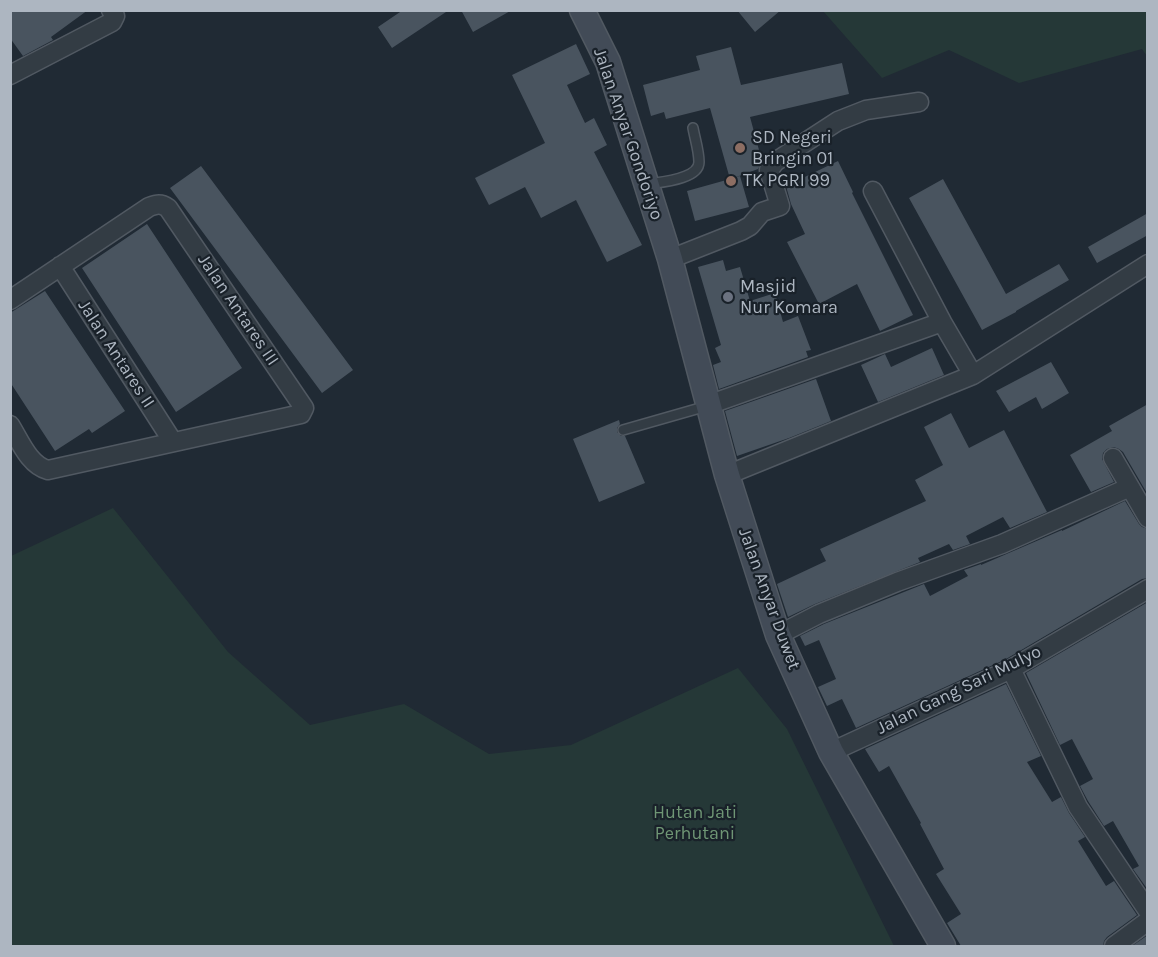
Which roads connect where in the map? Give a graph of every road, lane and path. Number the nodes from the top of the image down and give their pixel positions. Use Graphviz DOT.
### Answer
graph roads {
  1 [pos="582,10"];
  2 [pos="112,16"];
  3 [pos="10,75"];
  4 [pos="919,102"];
  5 [pos="693,128"];
  6 [pos="646,184"];
  7 [pos="873,191"];
  8 [pos="670,259"];
  9 [pos="1148,264"];
  10 [pos="60,266"];
  11 [pos="10,300"];
  12 [pos="942,322"];
  13 [pos="973,375"];
  14 [pos="708,405"];
  15 [pos="10,425"];
  16 [pos="622,430"];
  17 [pos="173,442"];
  18 [pos="17,448"];
  19 [pos="1113,458"];
  20 [pos="726,475"];
  21 [pos="1130,487"];
  22 [pos="1148,518"];
  23 [pos="1148,589"];
  24 [pos="778,635"];
  25 [pos="1011,669"];
  26 [pos="831,752"];
  27 [pos="1148,911"];
  28 [pos="1148,921"];
  29 [pos="943,946"];
  30 [pos="1114,946"];
  1 -- 6 [label="street, Jalan Anyar Gondoriyo"];
  2 -- 3 [label="street"];
  4 -- 8 [label="street"];
  5 -- 6 [label="lane"];
  6 -- 8 [label="street, Jalan Anyar Gondoriyo"];
  7 -- 12 [label="street"];
  8 -- 14 [label="street, Jalan Anyar Duwet"];
  9 -- 13 [label="street"];
  10 -- 11 [label="street"];
  10 -- 17 [label="street, Jalan Antares II"];
  10 -- 17 [label="street, Jalan Antares III"];
  12 -- 13 [label="street"];
  12 -- 14 [label="street"];
  13 -- 20 [label="street"];
  14 -- 16 [label="lane"];
  14 -- 20 [label="street, Jalan Anyar Duwet"];
  15 -- 18 [label="street"];
  17 -- 18 [label="street"];
  19 -- 21 [label="street"];
  20 -- 24 [label="street, Jalan Anyar Duwet"];
  21 -- 22 [label="street"];
  21 -- 24 [label="street"];
  23 -- 25 [label="street, Jalan Gang Sari Mulyo"];
  24 -- 26 [label="street, Jalan Anyar Duwet"];
  25 -- 26 [label="street, Jalan Gang Sari Mulyo"];
  25 -- 27 [label="street"];
  26 -- 29 [label="street, Jalan Anyar Duwet"];
  28 -- 30 [label="street"];
}
